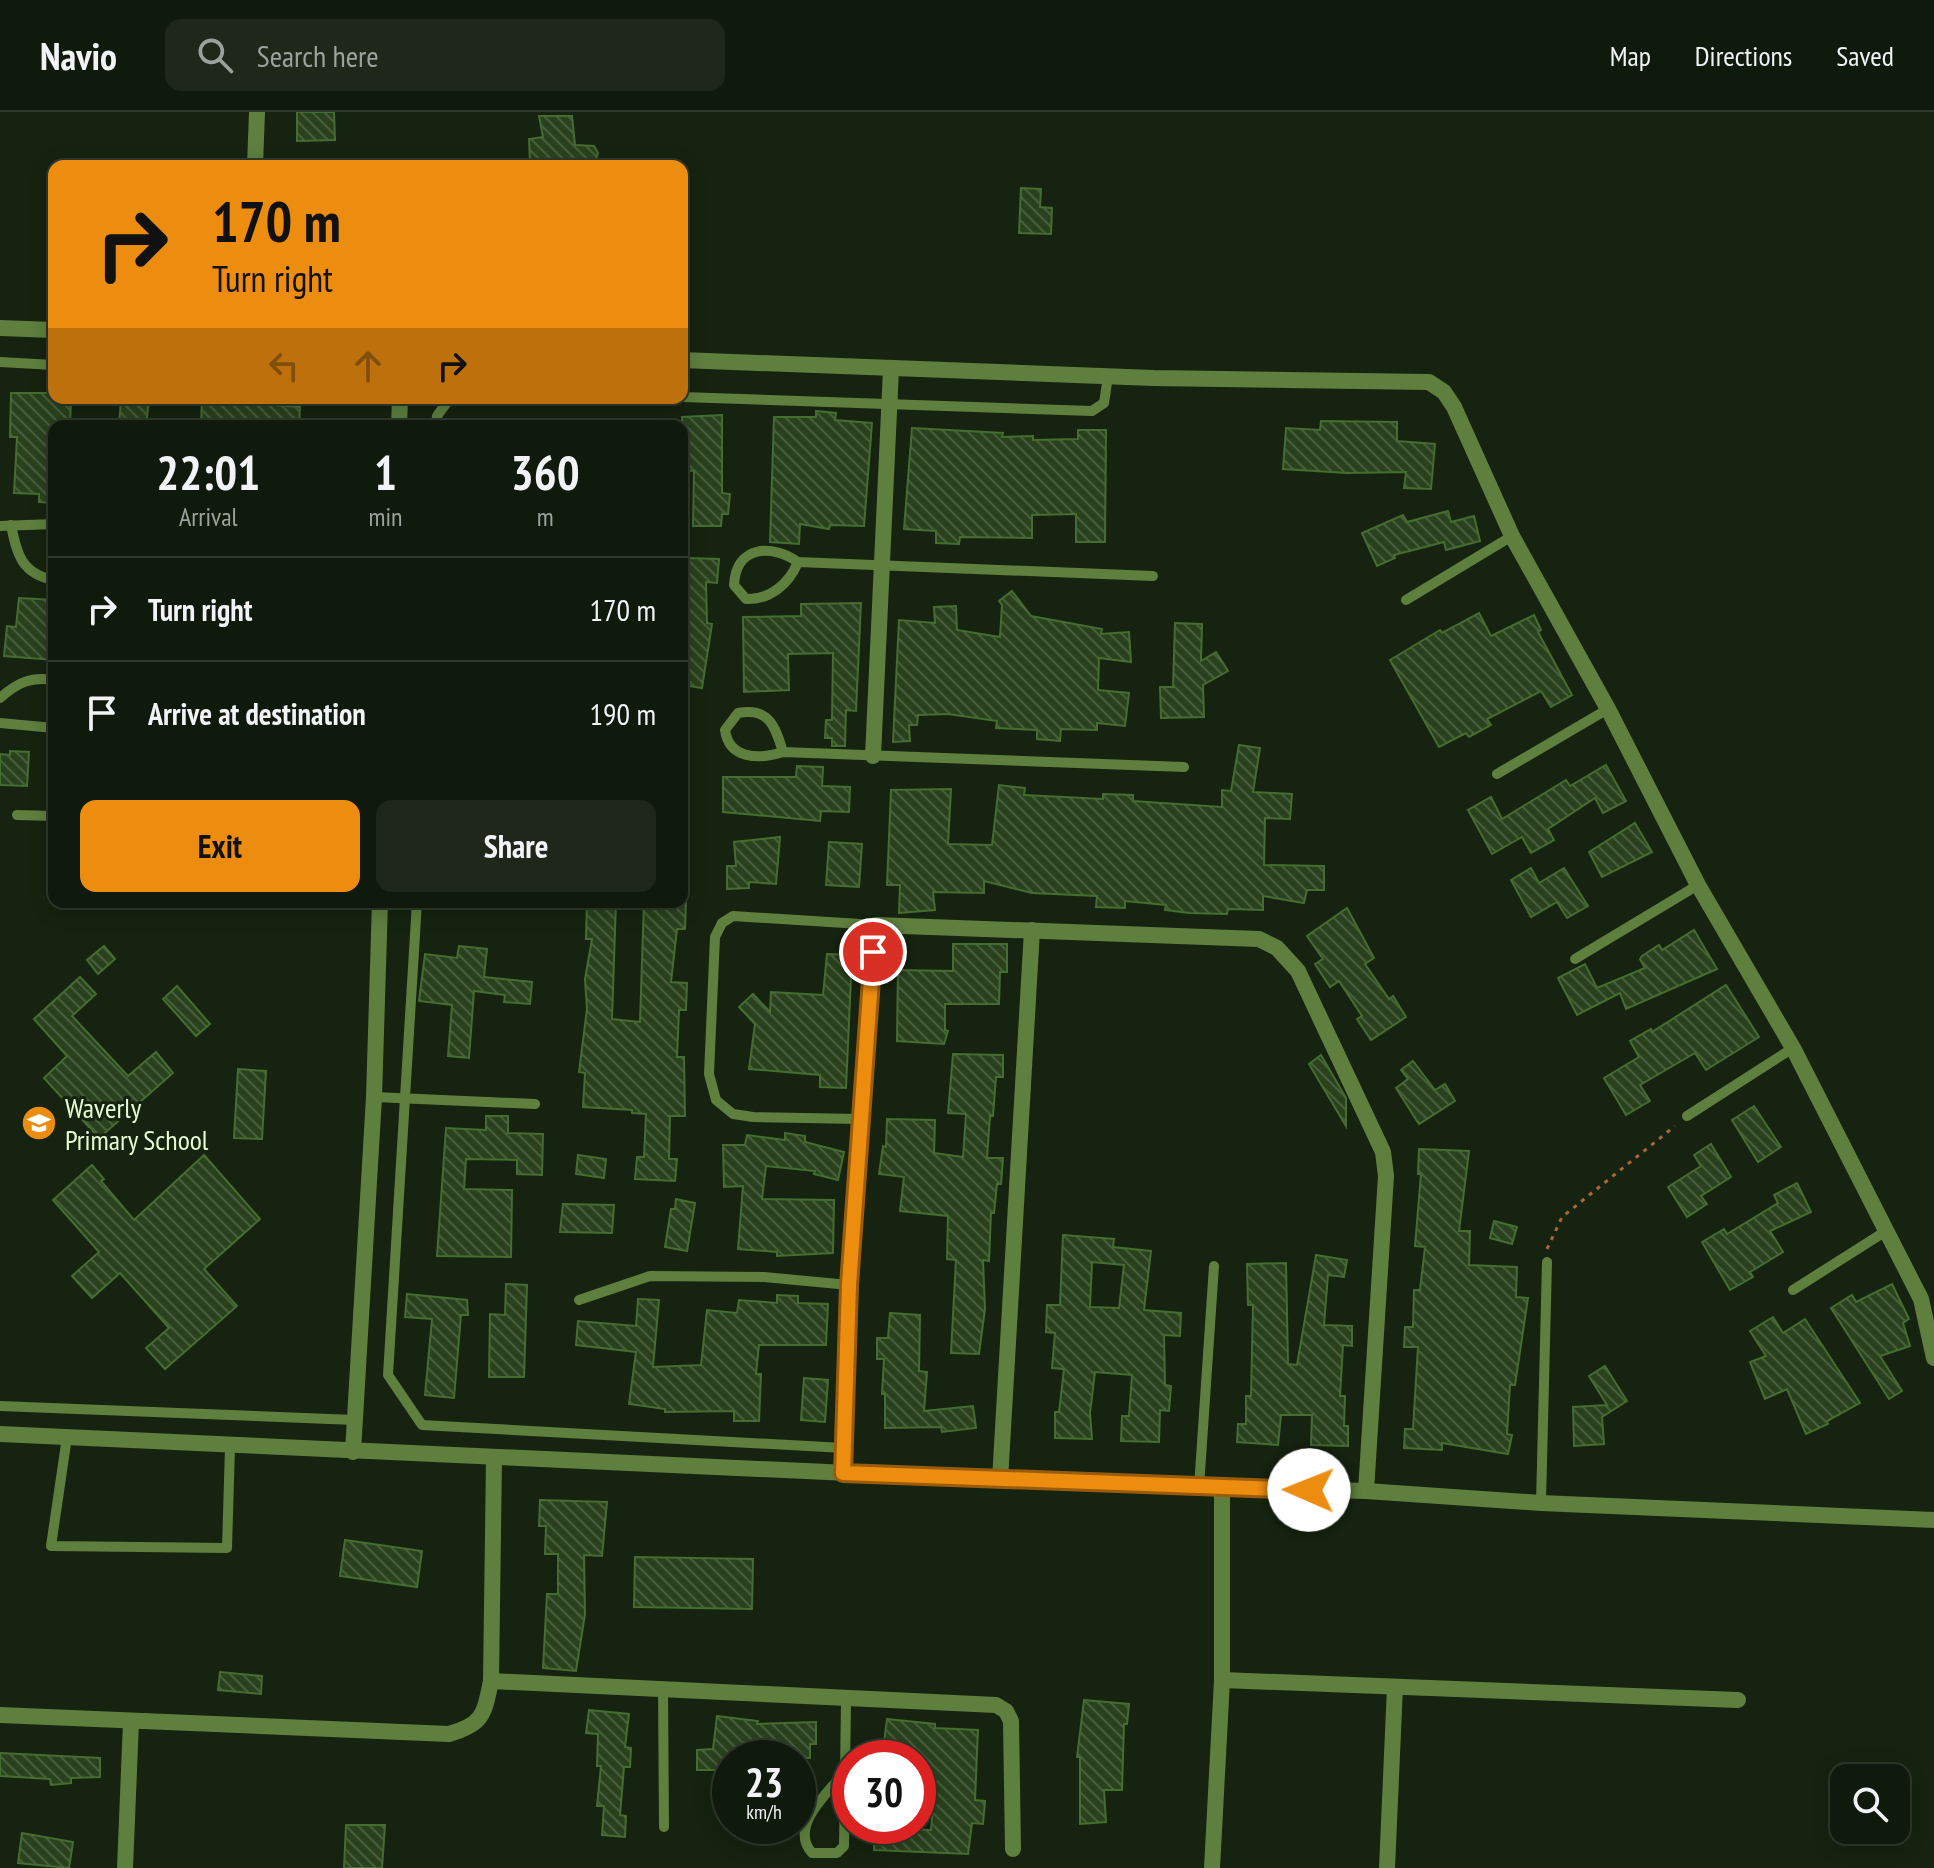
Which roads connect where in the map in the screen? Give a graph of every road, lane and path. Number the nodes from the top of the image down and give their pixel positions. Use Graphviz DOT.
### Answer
graph roads {
  1 [pos="257,112"];
  2 [pos="255,160"];
  3 [pos="0,328"];
  4 [pos="48,330"];
  5 [pos="688,360"];
  6 [pos="0,362"];
  7 [pos="48,365"];
  8 [pos="891,369"];
  9 [pos="1108,376"];
  10 [pos="688,397"];
  11 [pos="887,405"];
  12 [pos="48,524"];
  13 [pos="5,526"];
  14 [pos="1512,536"];
  15 [pos="798,562"];
  16 [pos="883,567"];
  17 [pos="1153,576"];
  18 [pos="48,579"];
  19 [pos="1406,600"];
  20 [pos="48,679"];
  21 [pos="0,698"];
  22 [pos="1608,709"];
  23 [pos="0,723"];
  24 [pos="48,727"];
  25 [pos="783,752"];
  26 [pos="873,756"];
  27 [pos="1184,767"];
  28 [pos="1497,774"];
  29 [pos="17,815"];
  30 [pos="48,816"];
  31 [pos="1698,885"];
  32 [pos="380,908"];
  33 [pos="417,908"];
  34 [pos="876,925"];
  35 [pos="1032,930"];
  36 [pos="1575,959"];
  37 [pos="1793,1048"];
  38 [pos="374,1097"];
  39 [pos="405,1098"];
  40 [pos="535,1104"];
  41 [pos="1687,1116"];
  42 [pos="860,1119"];
  43 [pos="1886,1231"];
  44 [pos="1547,1262"];
  45 [pos="1214,1266"];
  46 [pos="849,1285"];
  47 [pos="1793,1290"];
  48 [pos="579,1300"];
  49 [pos="1934,1358"];
  50 [pos="0,1406"];
  51 [pos="355,1420"];
  52 [pos="0,1434"];
  53 [pos="67,1437"];
  54 [pos="230,1447"];
  55 [pos="844,1448"];
  56 [pos="353,1452"];
  57 [pos="494,1458"];
  58 [pos="843,1473"];
  59 [pos="1000,1480"];
  60 [pos="1199,1487"];
  61 [pos="1222,1489"];
  62 [pos="1366,1491"];
  63 [pos="1541,1503"];
  64 [pos="1934,1520"];
  65 [pos="1222,1680"];
  66 [pos="491,1681"];
  67 [pos="1395,1687"];
  68 [pos="663,1688"];
  69 [pos="1738,1700"];
  70 [pos="846,1701"];
  71 [pos="0,1715"];
  72 [pos="131,1722"];
  73 [pos="844,1740"];
  74 [pos="842,1775"];
  75 [pos="664,1827"];
  76 [pos="1013,1849"];
  77 [pos="125,1868"];
  78 [pos="1212,1868"];
  79 [pos="1387,1868"];
  1 -- 2 [label="street"];
  3 -- 4 [label="street"];
  5 -- 8 [label="street"];
  6 -- 7 [label="lane"];
  8 -- 9 [label="street"];
  8 -- 11 [label="street"];
  9 -- 11 [label="lane"];
  9 -- 14 [label="street"];
  10 -- 11 [label="lane"];
  11 -- 16 [label="street"];
  12 -- 13 [label="lane"];
  13 -- 18 [label="lane"];
  14 -- 19 [label="lane"];
  14 -- 22 [label="street"];
  15 -- 15 [label="lane"];
  15 -- 16 [label="lane"];
  16 -- 17 [label="lane"];
  16 -- 26 [label="street"];
  20 -- 21 [label="lane"];
  22 -- 28 [label="lane"];
  22 -- 31 [label="street"];
  23 -- 24 [label="lane"];
  25 -- 25 [label="lane"];
  25 -- 26 [label="lane"];
  26 -- 27 [label="lane"];
  29 -- 30 [label="lane"];
  31 -- 36 [label="lane"];
  31 -- 37 [label="street"];
  32 -- 38 [label="street"];
  33 -- 39 [label="lane"];
  34 -- 35 [label="street"];
  34 -- 42 [label="street"];
  34 -- 42 [label="lane"];
  35 -- 59 [label="street"];
  35 -- 62 [label="street"];
  37 -- 41 [label="lane"];
  37 -- 43 [label="street"];
  38 -- 39 [label="lane"];
  38 -- 51 [label="street"];
  39 -- 40 [label="lane"];
  39 -- 55 [label="lane"];
  41 -- 44 [label="path"];
  42 -- 46 [label="street"];
  43 -- 47 [label="lane"];
  43 -- 49 [label="street"];
  44 -- 63 [label="lane"];
  45 -- 60 [label="lane"];
  46 -- 48 [label="lane"];
  46 -- 55 [label="street"];
  50 -- 51 [label="lane"];
  51 -- 56 [label="street"];
  52 -- 53 [label="street"];
  53 -- 54 [label="street"];
  53 -- 54 [label="lane"];
  54 -- 56 [label="street"];
  55 -- 58 [label="street"];
  56 -- 57 [label="street"];
  57 -- 58 [label="street"];
  57 -- 66 [label="street"];
  58 -- 59 [label="street"];
  59 -- 60 [label="street"];
  60 -- 61 [label="street"];
  61 -- 62 [label="street"];
  61 -- 65 [label="street"];
  62 -- 63 [label="street"];
  63 -- 64 [label="street"];
  65 -- 67 [label="street"];
  65 -- 78 [label="street"];
  66 -- 68 [label="street"];
  66 -- 72 [label="street"];
  67 -- 69 [label="street"];
  67 -- 79 [label="street"];
  68 -- 70 [label="street"];
  68 -- 75 [label="lane"];
  70 -- 73 [label="lane"];
  70 -- 76 [label="street"];
  71 -- 72 [label="street"];
  72 -- 77 [label="street"];
  74 -- 74 [label="lane"];
}
